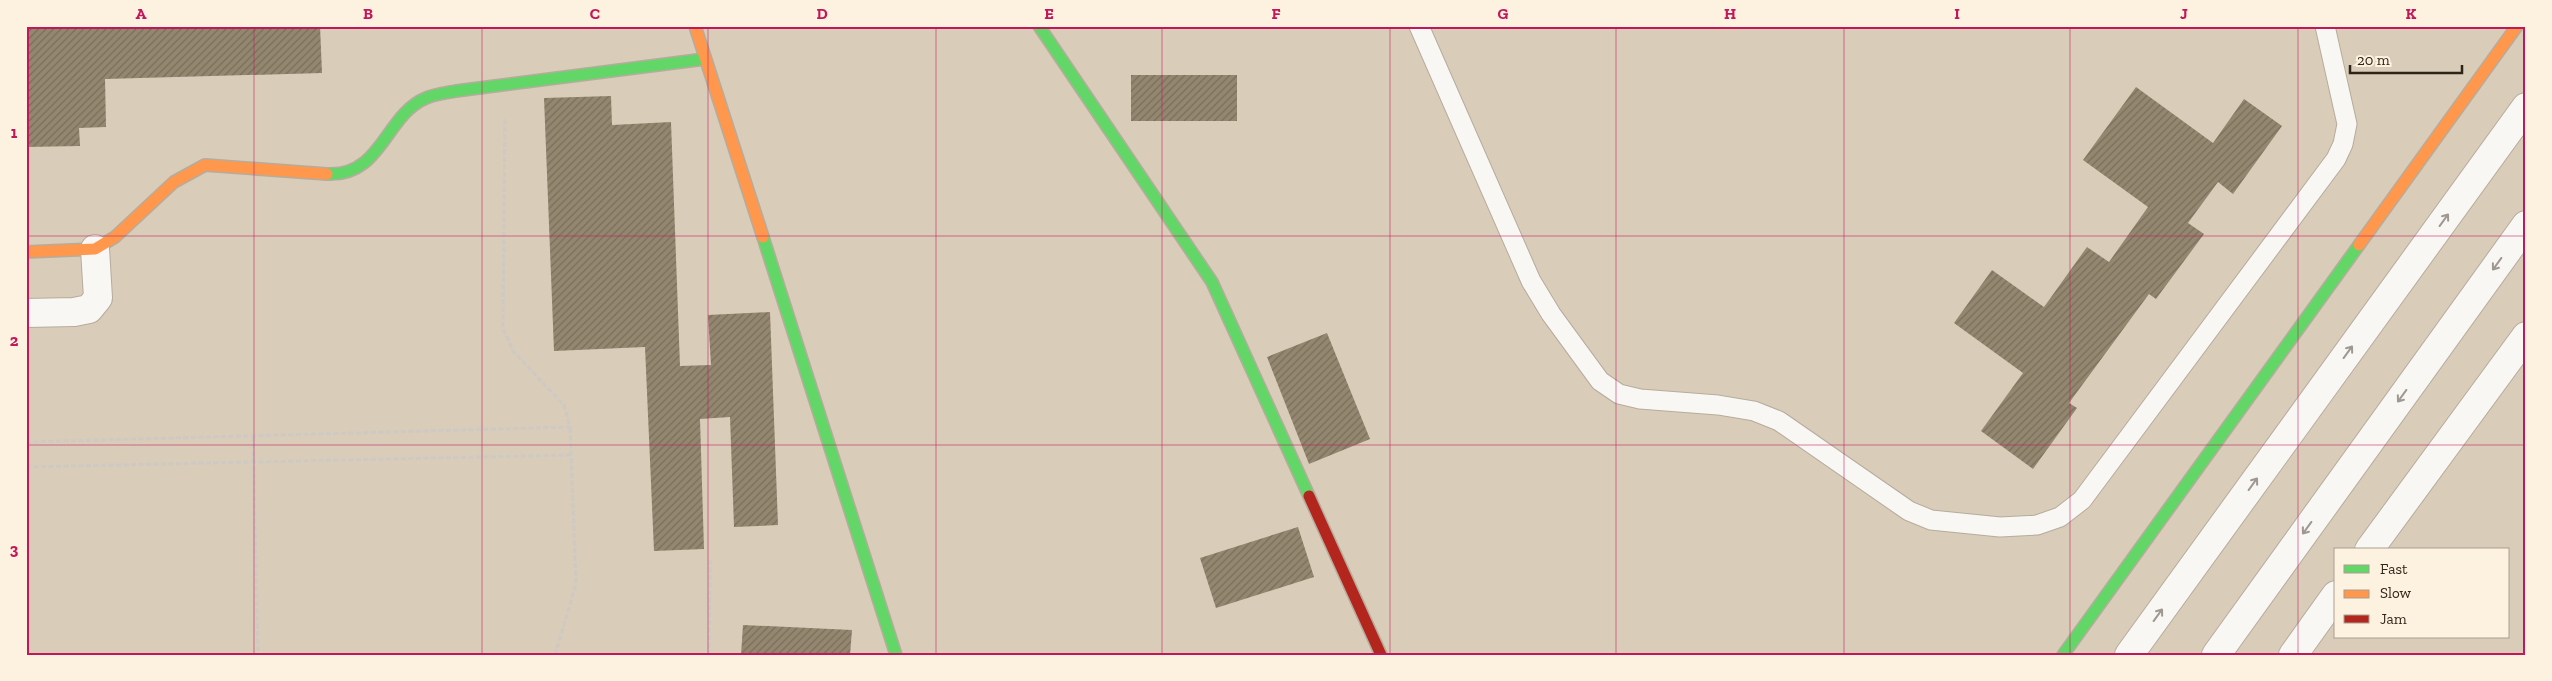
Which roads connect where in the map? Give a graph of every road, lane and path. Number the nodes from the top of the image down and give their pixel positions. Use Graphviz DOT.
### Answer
graph roads {
  1 [pos="695,26"];
  2 [pos="1039,26"];
  3 [pos="1420,26"];
  4 [pos="2325,26"];
  5 [pos="2517,26"];
  6 [pos="705,59"];
  7 [pos="506,85"];
  8 [pos="2526,107"];
  9 [pos="2526,225"];
  10 [pos="95,249"];
  11 [pos="26,252"];
  12 [pos="26,313"];
  13 [pos="2526,336"];
  14 [pos="570,428"];
  15 [pos="253,436"];
  16 [pos="26,442"];
  17 [pos="571,455"];
  18 [pos="254,462"];
  19 [pos="26,466"];
  20 [pos="2370,548"];
  21 [pos="710,560"];
  22 [pos="2334,598"];
  23 [pos="258,655"];
  24 [pos="555,655"];
  25 [pos="708,655"];
  26 [pos="896,655"];
  27 [pos="1381,655"];
  28 [pos="2063,655"];
  29 [pos="2129,655"];
  30 [pos="2216,655"];
  31 [pos="2293,655"];
  1 -- 6 [label="street"];
  2 -- 27 [label="street"];
  3 -- 4 [label="lane"];
  5 -- 28 [label="street"];
  6 -- 7 [label="street"];
  6 -- 26 [label="street"];
  7 -- 10 [label="street"];
  7 -- 14 [label="path"];
  29 -- 8 [label="street, one-way"];
  9 -- 30 [label="street, one-way"];
  10 -- 11 [label="street"];
  10 -- 12 [label="street"];
  13 -- 20 [label="street"];
  14 -- 15 [label="path"];
  14 -- 17 [label="path"];
  15 -- 16 [label="path"];
  15 -- 18 [label="path"];
  17 -- 18 [label="path"];
  17 -- 24 [label="path"];
  18 -- 19 [label="path"];
  18 -- 23 [label="path"];
  21 -- 25 [label="path"];
  22 -- 31 [label="street"];
}
